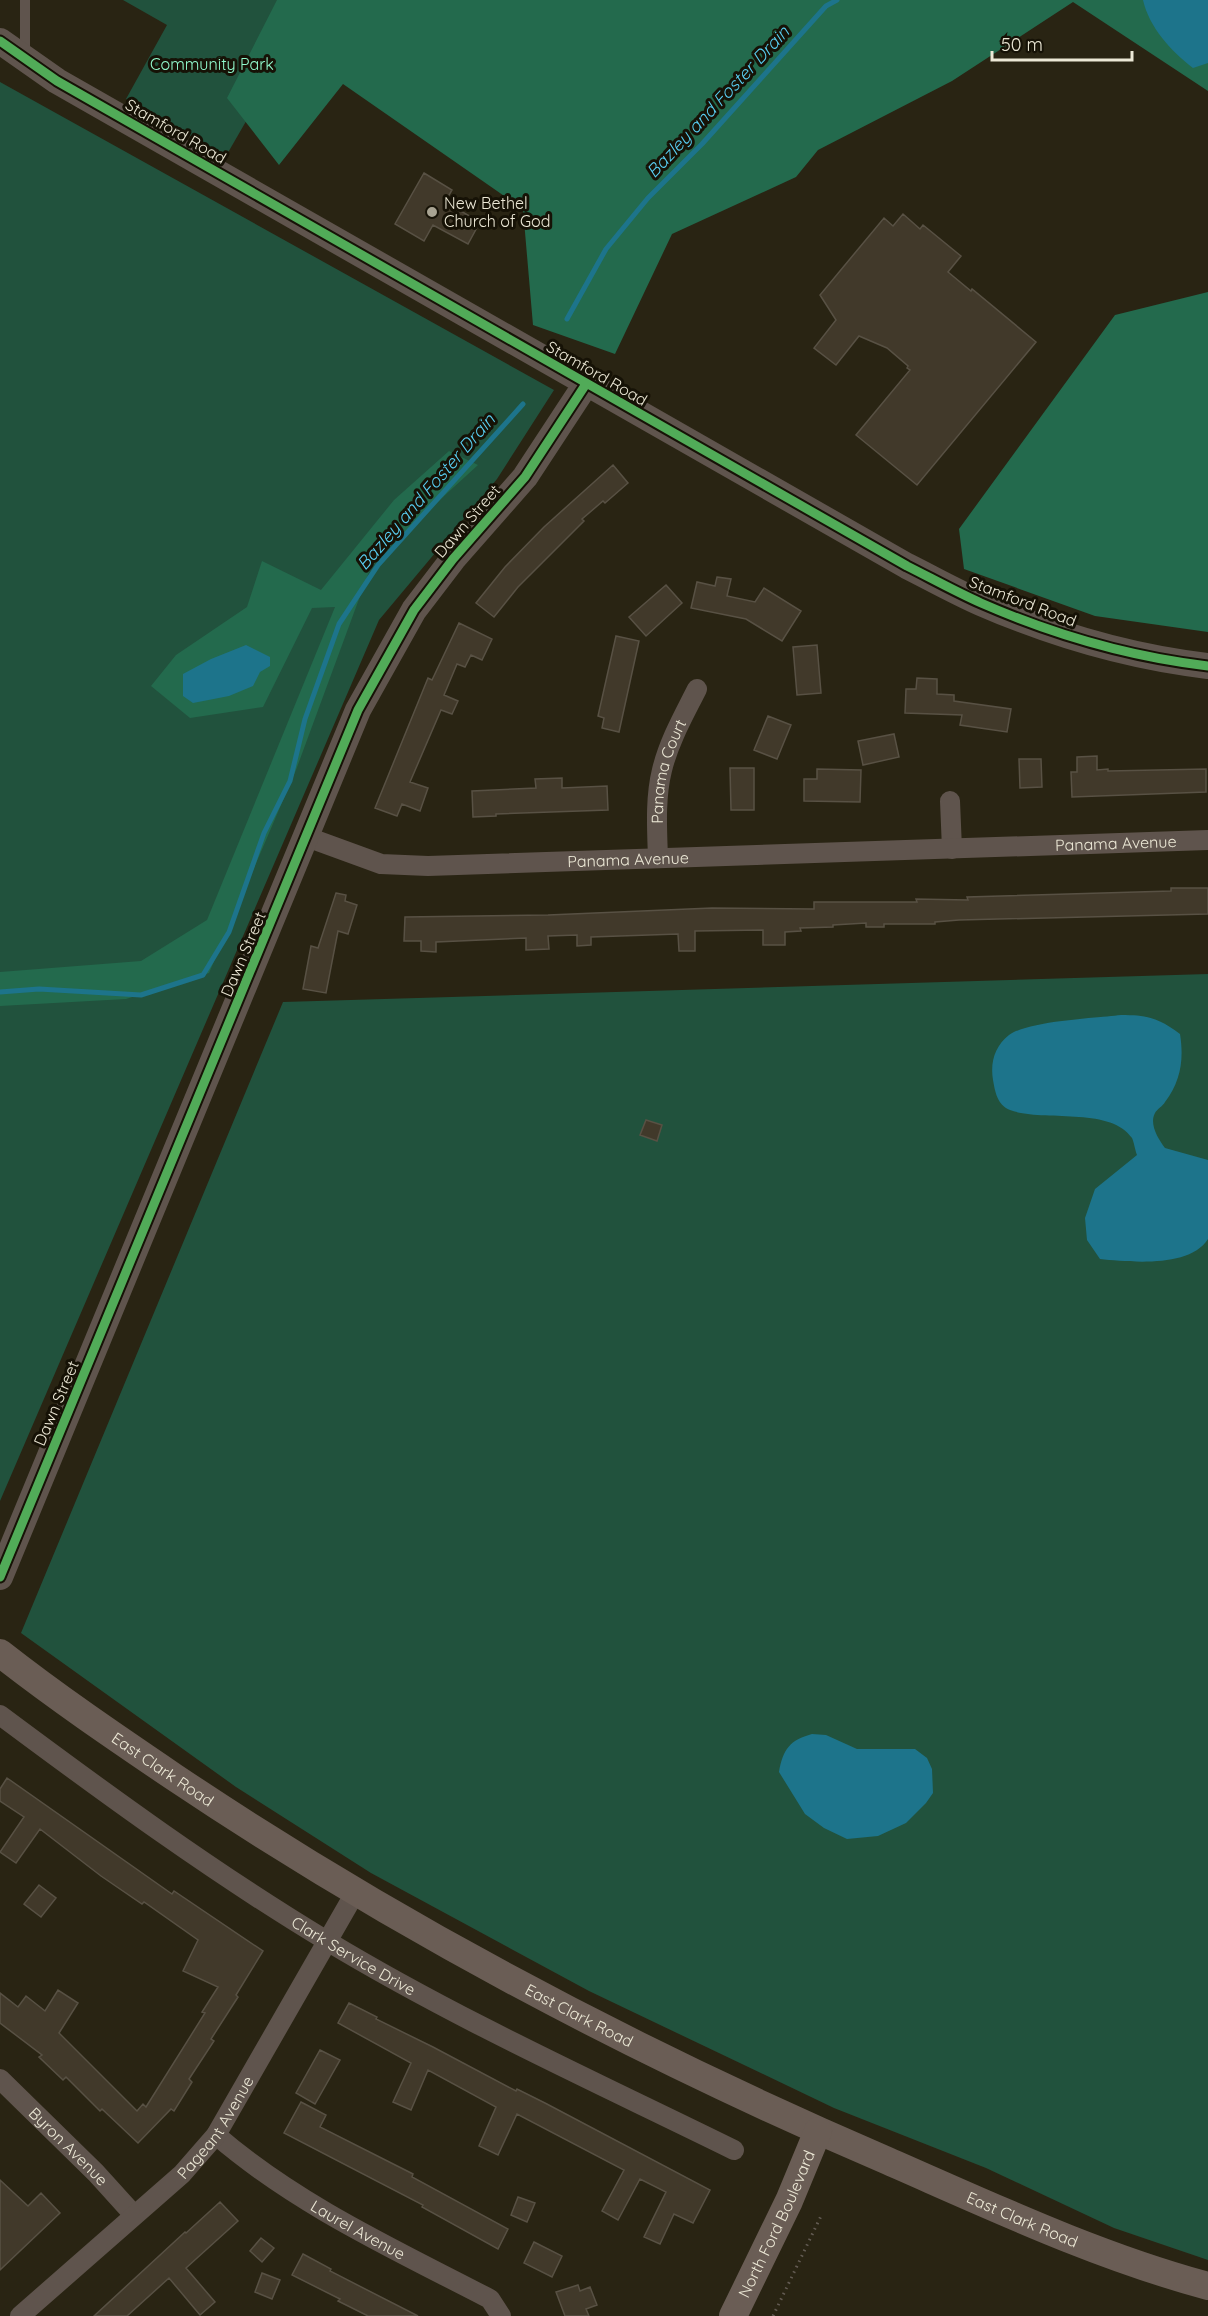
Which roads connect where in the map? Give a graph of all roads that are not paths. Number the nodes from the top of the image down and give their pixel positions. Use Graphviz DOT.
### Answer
graph roads {
  1 [pos="25,0"];
  2 [pos="0,40"];
  3 [pos="25,60"];
  4 [pos="586,384"];
  5 [pos="1208,666"];
  6 [pos="697,689"];
  7 [pos="950,801"];
  8 [pos="307,837"];
  9 [pos="1208,840"];
  10 [pos="952,849"];
  11 [pos="658,858"];
  12 [pos="0,1577"];
  13 [pos="0,1653"];
  14 [pos="0,1715"];
  15 [pos="355,1893"];
  16 [pos="328,1942"];
  17 [pos="0,2079"];
  18 [pos="818,2131"];
  19 [pos="216,2135"];
  20 [pos="734,2150"];
  21 [pos="134,2215"];
  22 [pos="1208,2286"];
  23 [pos="20,2316"];
  24 [pos="501,2316"];
  25 [pos="733,2316"];
  1 -- 3 [label="lane"];
  2 -- 3 [label="street, Stamford Road"];
  3 -- 4 [label="street, Stamford Road"];
  4 -- 5 [label="street, Stamford Road"];
  4 -- 8 [label="street, Dawn Street"];
  6 -- 11 [label="street, Panama Court"];
  7 -- 10 [label="street"];
  8 -- 11 [label="street, Panama Avenue"];
  8 -- 12 [label="street, Dawn Street"];
  9 -- 10 [label="street, Panama Avenue"];
  10 -- 11 [label="street, Panama Avenue"];
  13 -- 15 [label="main road, East Clark Road"];
  14 -- 16 [label="street, Clark Service Drive"];
  15 -- 16 [label="street, Pageant Avenue"];
  15 -- 18 [label="main road, East Clark Road"];
  16 -- 19 [label="street, Pageant Avenue"];
  16 -- 20 [label="street, Clark Service Drive"];
  17 -- 21 [label="street, Byron Avenue"];
  18 -- 22 [label="main road, East Clark Road"];
  18 -- 25 [label="main road, North Ford Boulevard"];
  19 -- 21 [label="street, Pageant Avenue"];
  19 -- 24 [label="street, Laurel Avenue"];
  21 -- 23 [label="street, Pageant Avenue"];
}
